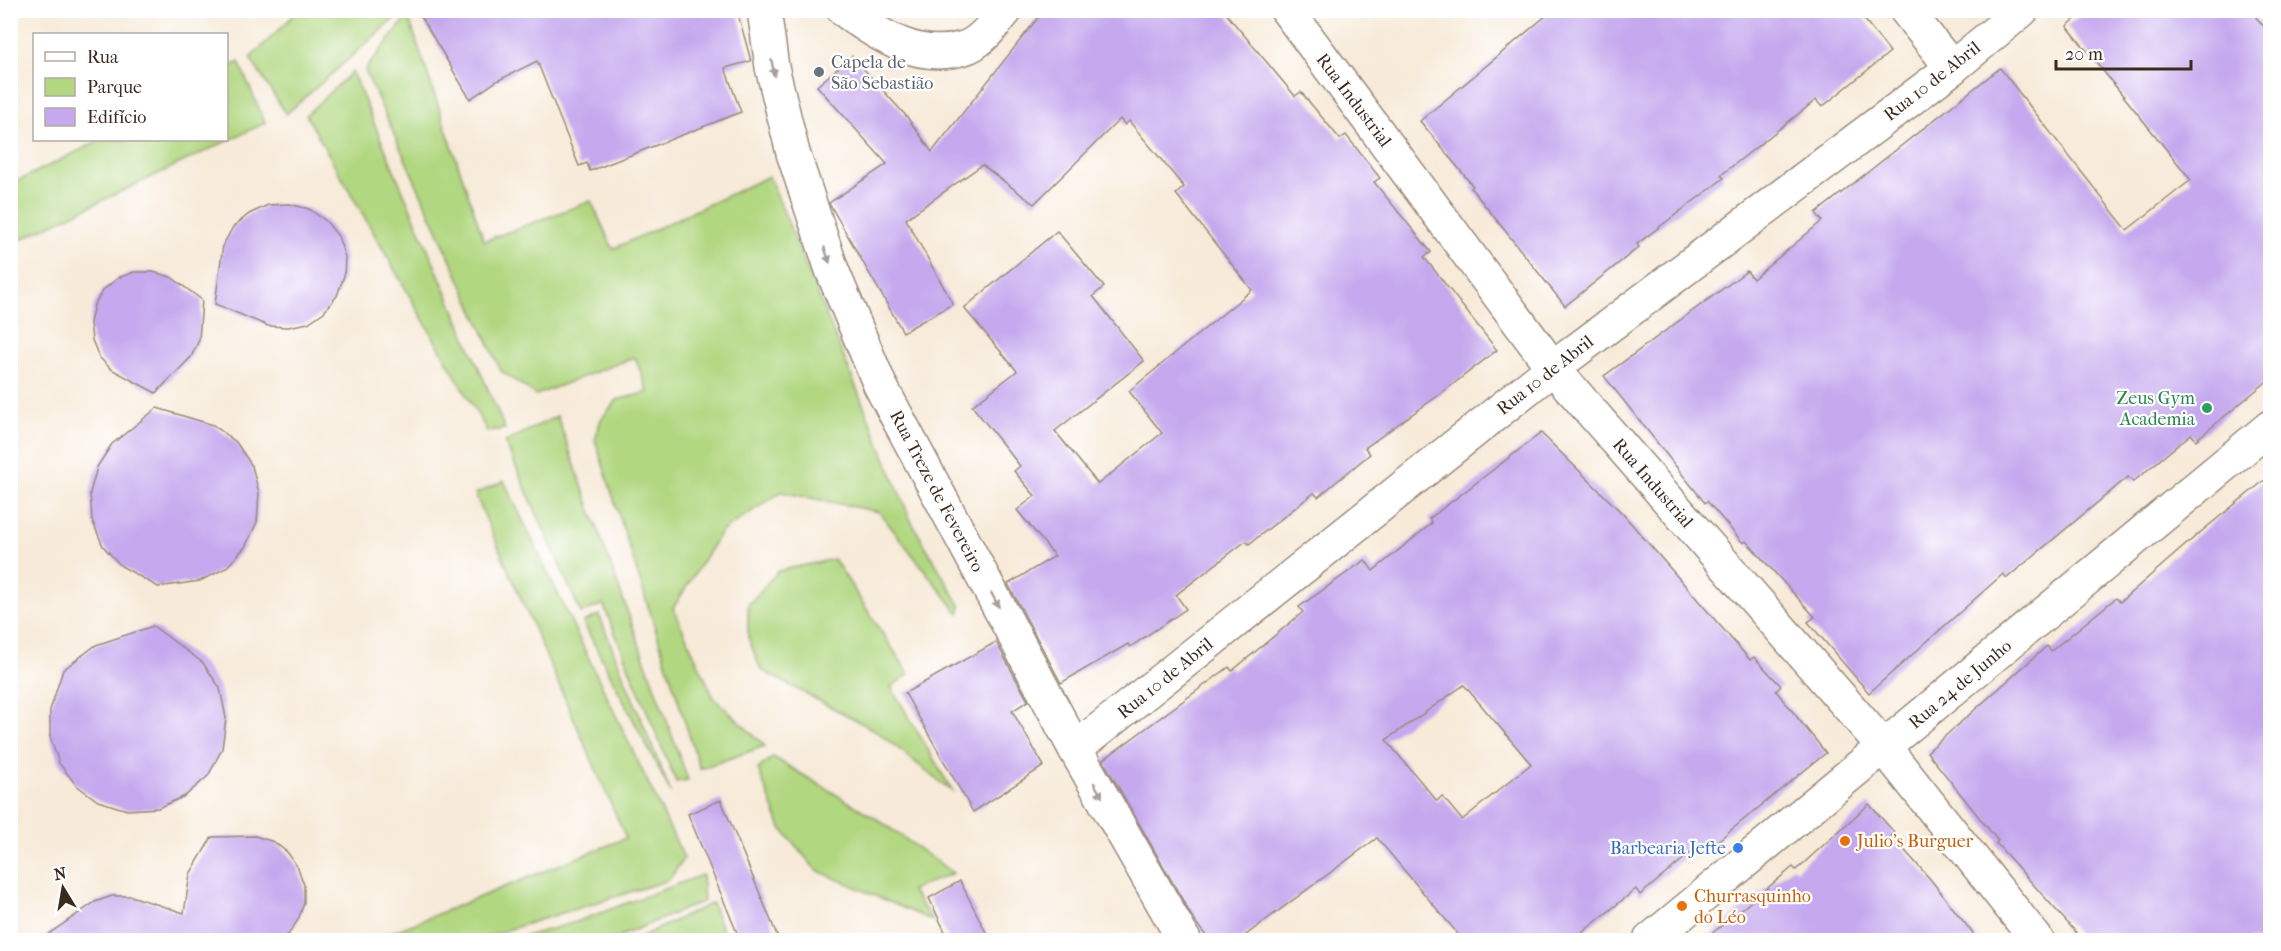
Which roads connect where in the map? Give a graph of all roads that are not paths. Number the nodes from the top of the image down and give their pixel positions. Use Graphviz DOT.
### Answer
graph roads {
  1 [pos="764,10"];
  2 [pos="844,10"];
  3 [pos="1006,10"];
  4 [pos="1287,10"];
  5 [pos="1906,10"];
  6 [pos="2022,10"];
  7 [pos="1952,68"];
  8 [pos="1553,368"];
  9 [pos="2271,427"];
  10 [pos="1884,747"];
  11 [pos="1075,749"];
  12 [pos="1184,940"];
  13 [pos="1650,940"];
  14 [pos="2037,940"];
  1 -- 11 [label="street, Rua Treze de Fevereiro, one-way"];
  2 -- 3 [label="street"];
  4 -- 8 [label="street, Rua Industrial"];
  5 -- 7 [label="street"];
  6 -- 7 [label="street, Rua 10 de Abril"];
  7 -- 8 [label="street, Rua 10 de Abril"];
  8 -- 10 [label="street, Rua Industrial"];
  8 -- 11 [label="street, Rua 10 de Abril"];
  9 -- 10 [label="street, Rua 24 de Junho"];
  10 -- 13 [label="street, Rua 24 de Junho"];
  10 -- 14 [label="street, Rua Industrial"];
  11 -- 12 [label="street, Rua Treze de Fevereiro, one-way"];
}
